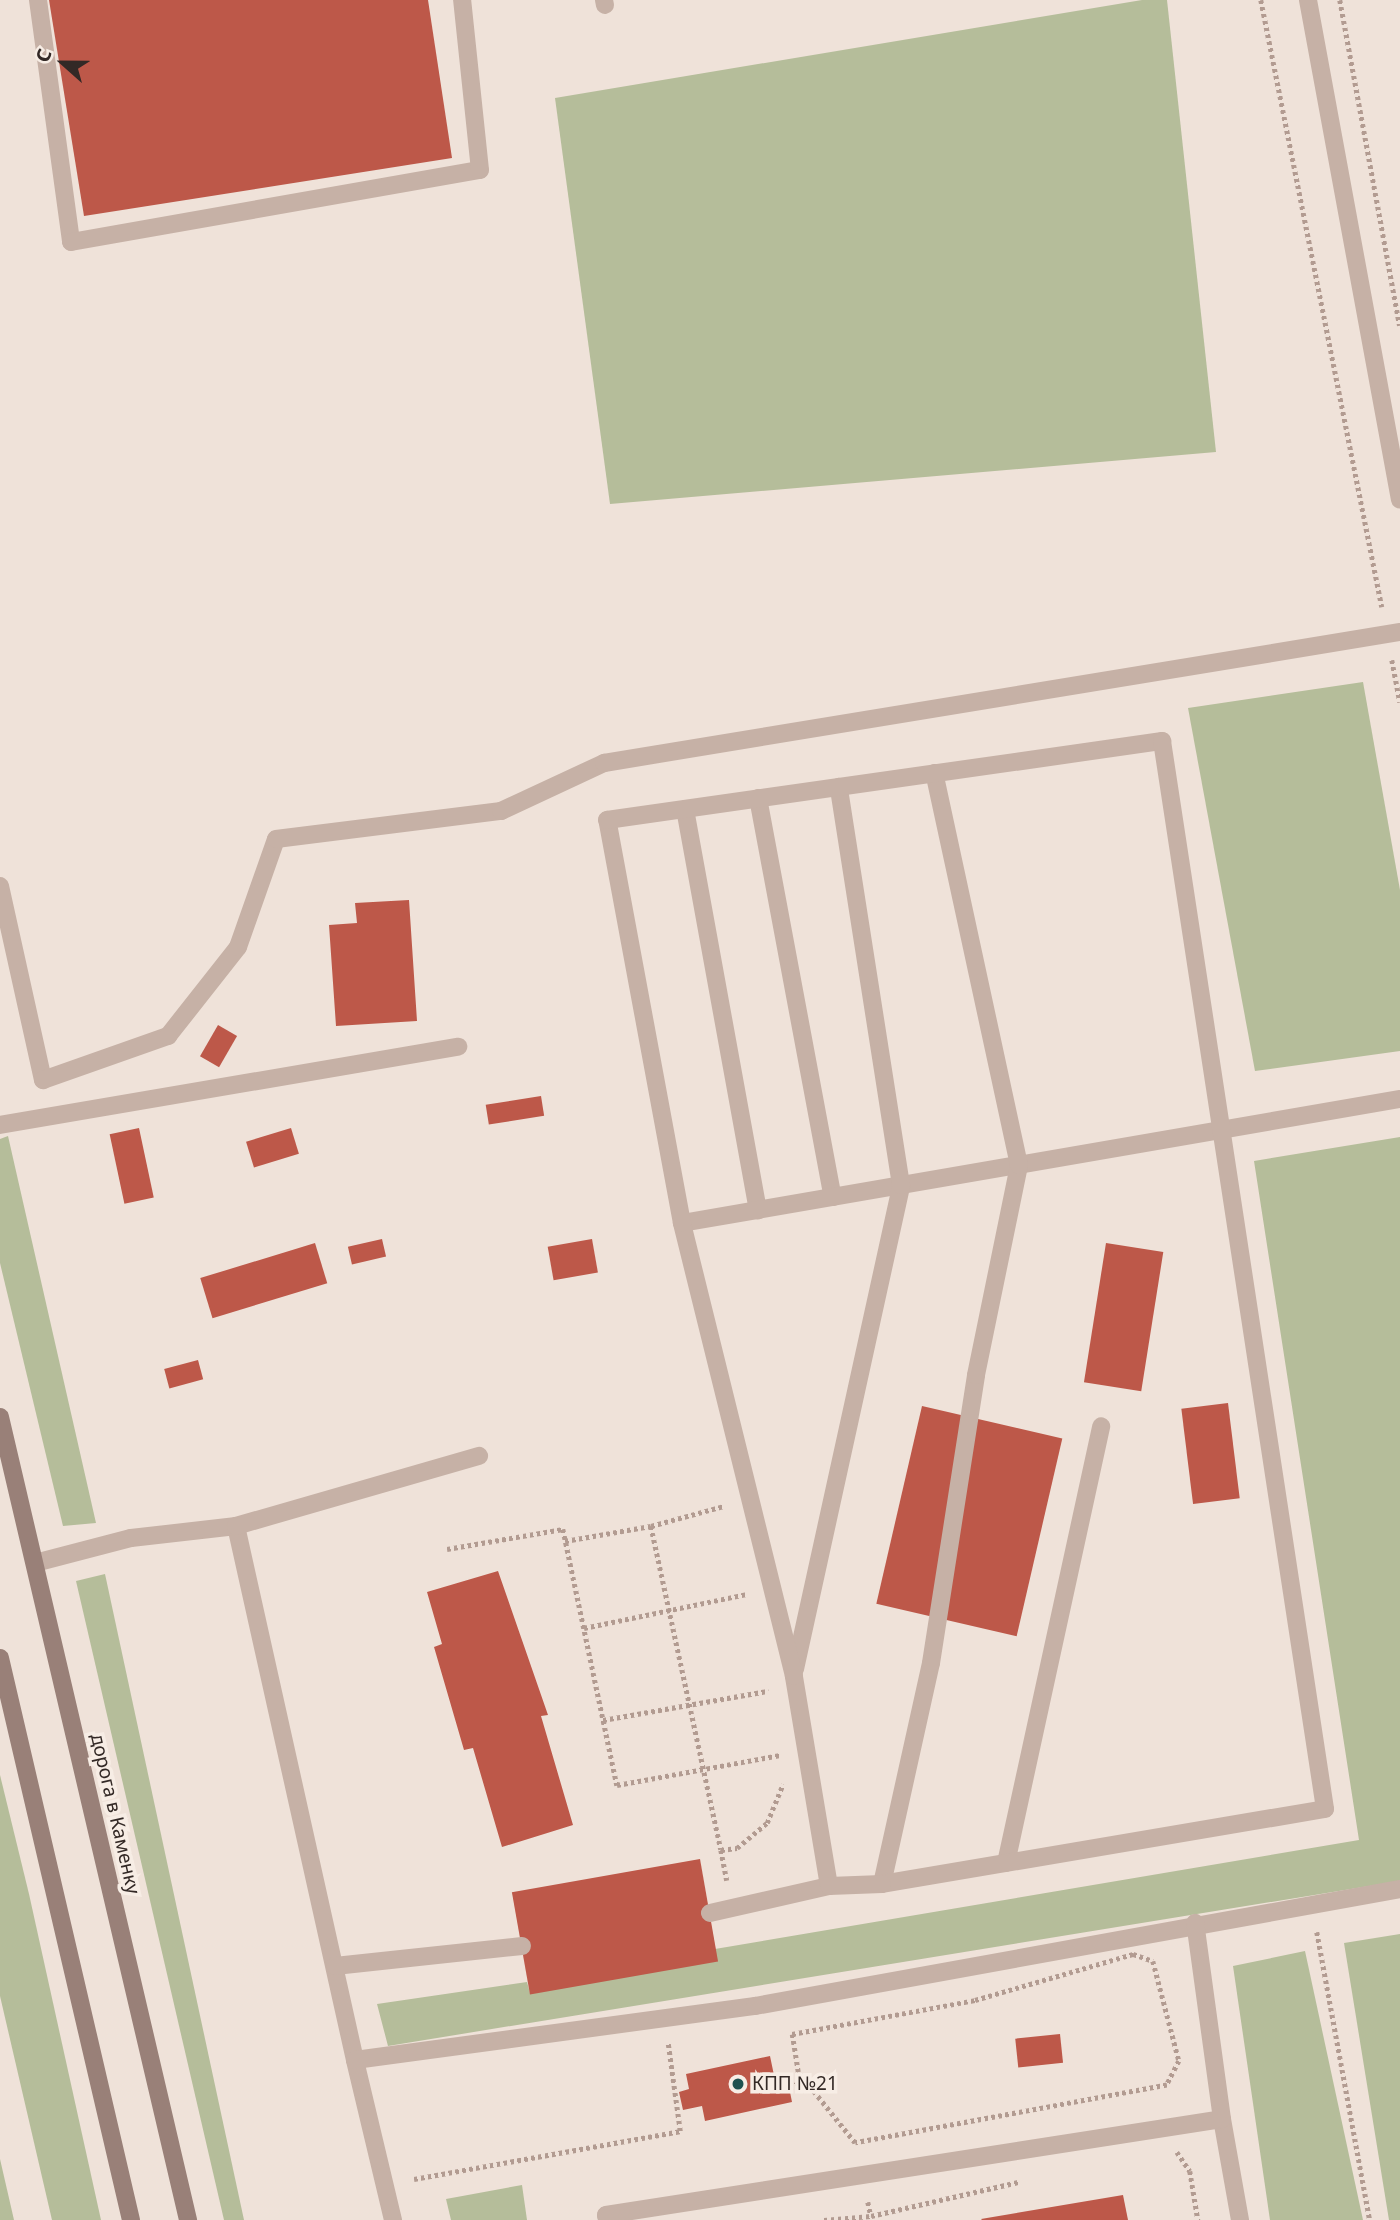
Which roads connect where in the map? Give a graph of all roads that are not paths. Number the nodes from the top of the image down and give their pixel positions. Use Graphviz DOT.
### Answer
graph roads {
  1 [pos="38,0"];
  2 [pos="462,0"];
  3 [pos="1308,0"];
  4 [pos="1400,500"];
  5 [pos="1394,634"];
  6 [pos="934,774"];
  7 [pos="839,787"];
  8 [pos="758,798"];
  9 [pos="685,809"];
  10 [pos="0,886"];
  11 [pos="458,1048"];
  12 [pos="1400,1098"];
  13 [pos="0,1125"];
  14 [pos="1221,1129"];
  15 [pos="1019,1165"];
  16 [pos="901,1185"];
  17 [pos="833,1197"];
  18 [pos="758,1210"];
  19 [pos="682,1223"];
  20 [pos="0,1417"];
  21 [pos="1101,1426"];
  22 [pos="479,1456"];
  23 [pos="236,1526"];
  24 [pos="35,1563"];
  25 [pos="0,1658"];
  26 [pos="794,1676"];
  27 [pos="1006,1863"];
  28 [pos="882,1884"];
  29 [pos="829,1886"];
  30 [pos="1400,1889"];
  31 [pos="710,1913"];
  32 [pos="1195,1923"];
  33 [pos="522,1946"];
  34 [pos="335,1966"];
  35 [pos="355,2060"];
  36 [pos="1222,2119"];
  37 [pos="131,2220"];
  38 [pos="188,2220"];
  39 [pos="393,2220"];
  40 [pos="607,2220"];
  41 [pos="1240,2220"];
  1 -- 2 [label="lane"];
  3 -- 4 [label="lane"];
  5 -- 10 [label="lane"];
  6 -- 7 [label="lane"];
  6 -- 14 [label="lane"];
  6 -- 15 [label="lane"];
  7 -- 8 [label="lane"];
  7 -- 16 [label="lane"];
  8 -- 9 [label="lane"];
  8 -- 17 [label="lane"];
  9 -- 18 [label="lane"];
  9 -- 19 [label="lane"];
  11 -- 13 [label="lane"];
  12 -- 14 [label="lane"];
  14 -- 15 [label="lane"];
  14 -- 27 [label="lane"];
  15 -- 16 [label="lane"];
  15 -- 28 [label="lane"];
  16 -- 17 [label="lane"];
  16 -- 26 [label="lane"];
  17 -- 18 [label="lane"];
  18 -- 19 [label="lane"];
  19 -- 26 [label="lane"];
  20 -- 24 [label="main road, дорога в Каменку"];
  21 -- 27 [label="lane"];
  22 -- 23 [label="lane"];
  23 -- 24 [label="lane"];
  23 -- 34 [label="lane"];
  24 -- 38 [label="main road, дорога в Каменку"];
  25 -- 37 [label="main road"];
  26 -- 29 [label="lane"];
  27 -- 28 [label="lane"];
  28 -- 29 [label="lane"];
  29 -- 31 [label="lane"];
  30 -- 32 [label="lane"];
  32 -- 35 [label="lane"];
  32 -- 36 [label="lane"];
  33 -- 34 [label="lane"];
  34 -- 35 [label="lane"];
  35 -- 39 [label="lane"];
  36 -- 40 [label="lane"];
  36 -- 41 [label="lane"];
}
